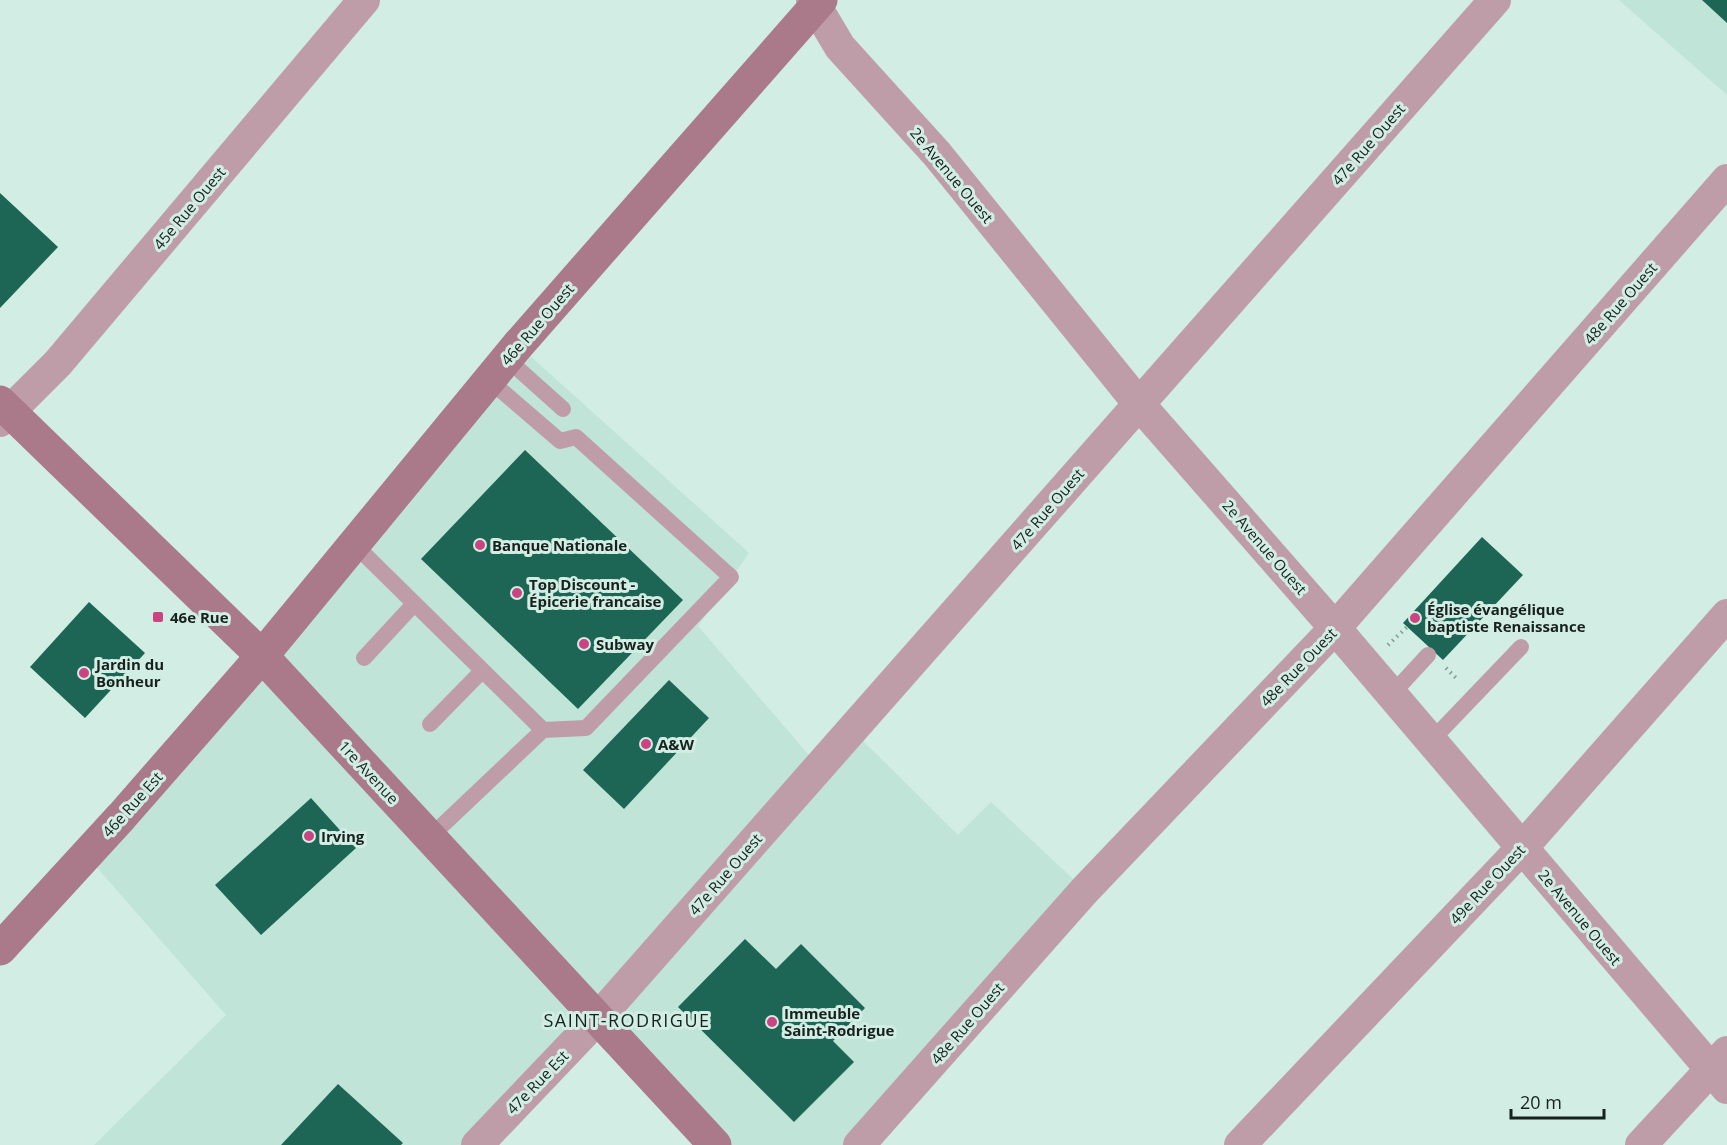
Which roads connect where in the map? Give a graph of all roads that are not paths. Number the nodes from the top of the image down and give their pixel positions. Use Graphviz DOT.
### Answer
graph roads {
  1 [pos="364,0"];
  2 [pos="1495,0"];
  3 [pos="816,2"];
  4 [pos="1727,180"];
  5 [pos="498,369"];
  6 [pos="1139,404"];
  7 [pos="3,408"];
  8 [pos="563,409"];
  9 [pos="354,544"];
  10 [pos="414,604"];
  11 [pos="1727,615"];
  12 [pos="1335,628"];
  13 [pos="1521,647"];
  14 [pos="1428,655"];
  15 [pos="262,656"];
  16 [pos="364,658"];
  17 [pos="482,671"];
  18 [pos="1392,694"];
  19 [pos="430,724"];
  20 [pos="543,730"];
  21 [pos="1431,741"];
  22 [pos="430,837"];
  23 [pos="1522,848"];
  24 [pos="0,949"];
  25 [pos="598,1018"];
  26 [pos="1722,1070"];
  27 [pos="477,1145"];
  28 [pos="715,1145"];
  29 [pos="859,1145"];
  30 [pos="1240,1145"];
  31 [pos="1641,1145"];
  1 -- 7 [label="street, 45e Rue Ouest"];
  2 -- 6 [label="street, 47e Rue Ouest"];
  3 -- 5 [label="street, 46e Rue Ouest"];
  3 -- 6 [label="street, 2e Avenue Ouest"];
  4 -- 12 [label="street, 48e Rue Ouest"];
  5 -- 8 [label="lane"];
  5 -- 9 [label="street, 46e Rue Ouest"];
  5 -- 20 [label="lane"];
  6 -- 12 [label="street, 2e Avenue Ouest"];
  6 -- 25 [label="street, 47e Rue Ouest"];
  7 -- 15 [label="street, 1re Avenue"];
  9 -- 10 [label="lane"];
  9 -- 15 [label="street, 46e Rue Ouest"];
  10 -- 16 [label="lane"];
  10 -- 17 [label="lane"];
  11 -- 23 [label="street, 49e Rue Ouest"];
  12 -- 18 [label="street, 2e Avenue Ouest"];
  12 -- 29 [label="street, 48e Rue Ouest"];
  13 -- 21 [label="lane"];
  14 -- 18 [label="lane"];
  15 -- 22 [label="street, 1re Avenue"];
  15 -- 24 [label="street, 46e Rue Est"];
  17 -- 19 [label="lane"];
  17 -- 20 [label="lane"];
  18 -- 21 [label="street, 2e Avenue Ouest"];
  20 -- 22 [label="lane"];
  21 -- 23 [label="street, 2e Avenue Ouest"];
  22 -- 25 [label="street, 1re Avenue"];
  23 -- 26 [label="street, 2e Avenue Ouest"];
  23 -- 30 [label="street, 49e Rue Ouest"];
  25 -- 27 [label="street, 47e Rue Est"];
  25 -- 28 [label="street, 1re Avenue"];
  26 -- 31 [label="street"];
}
